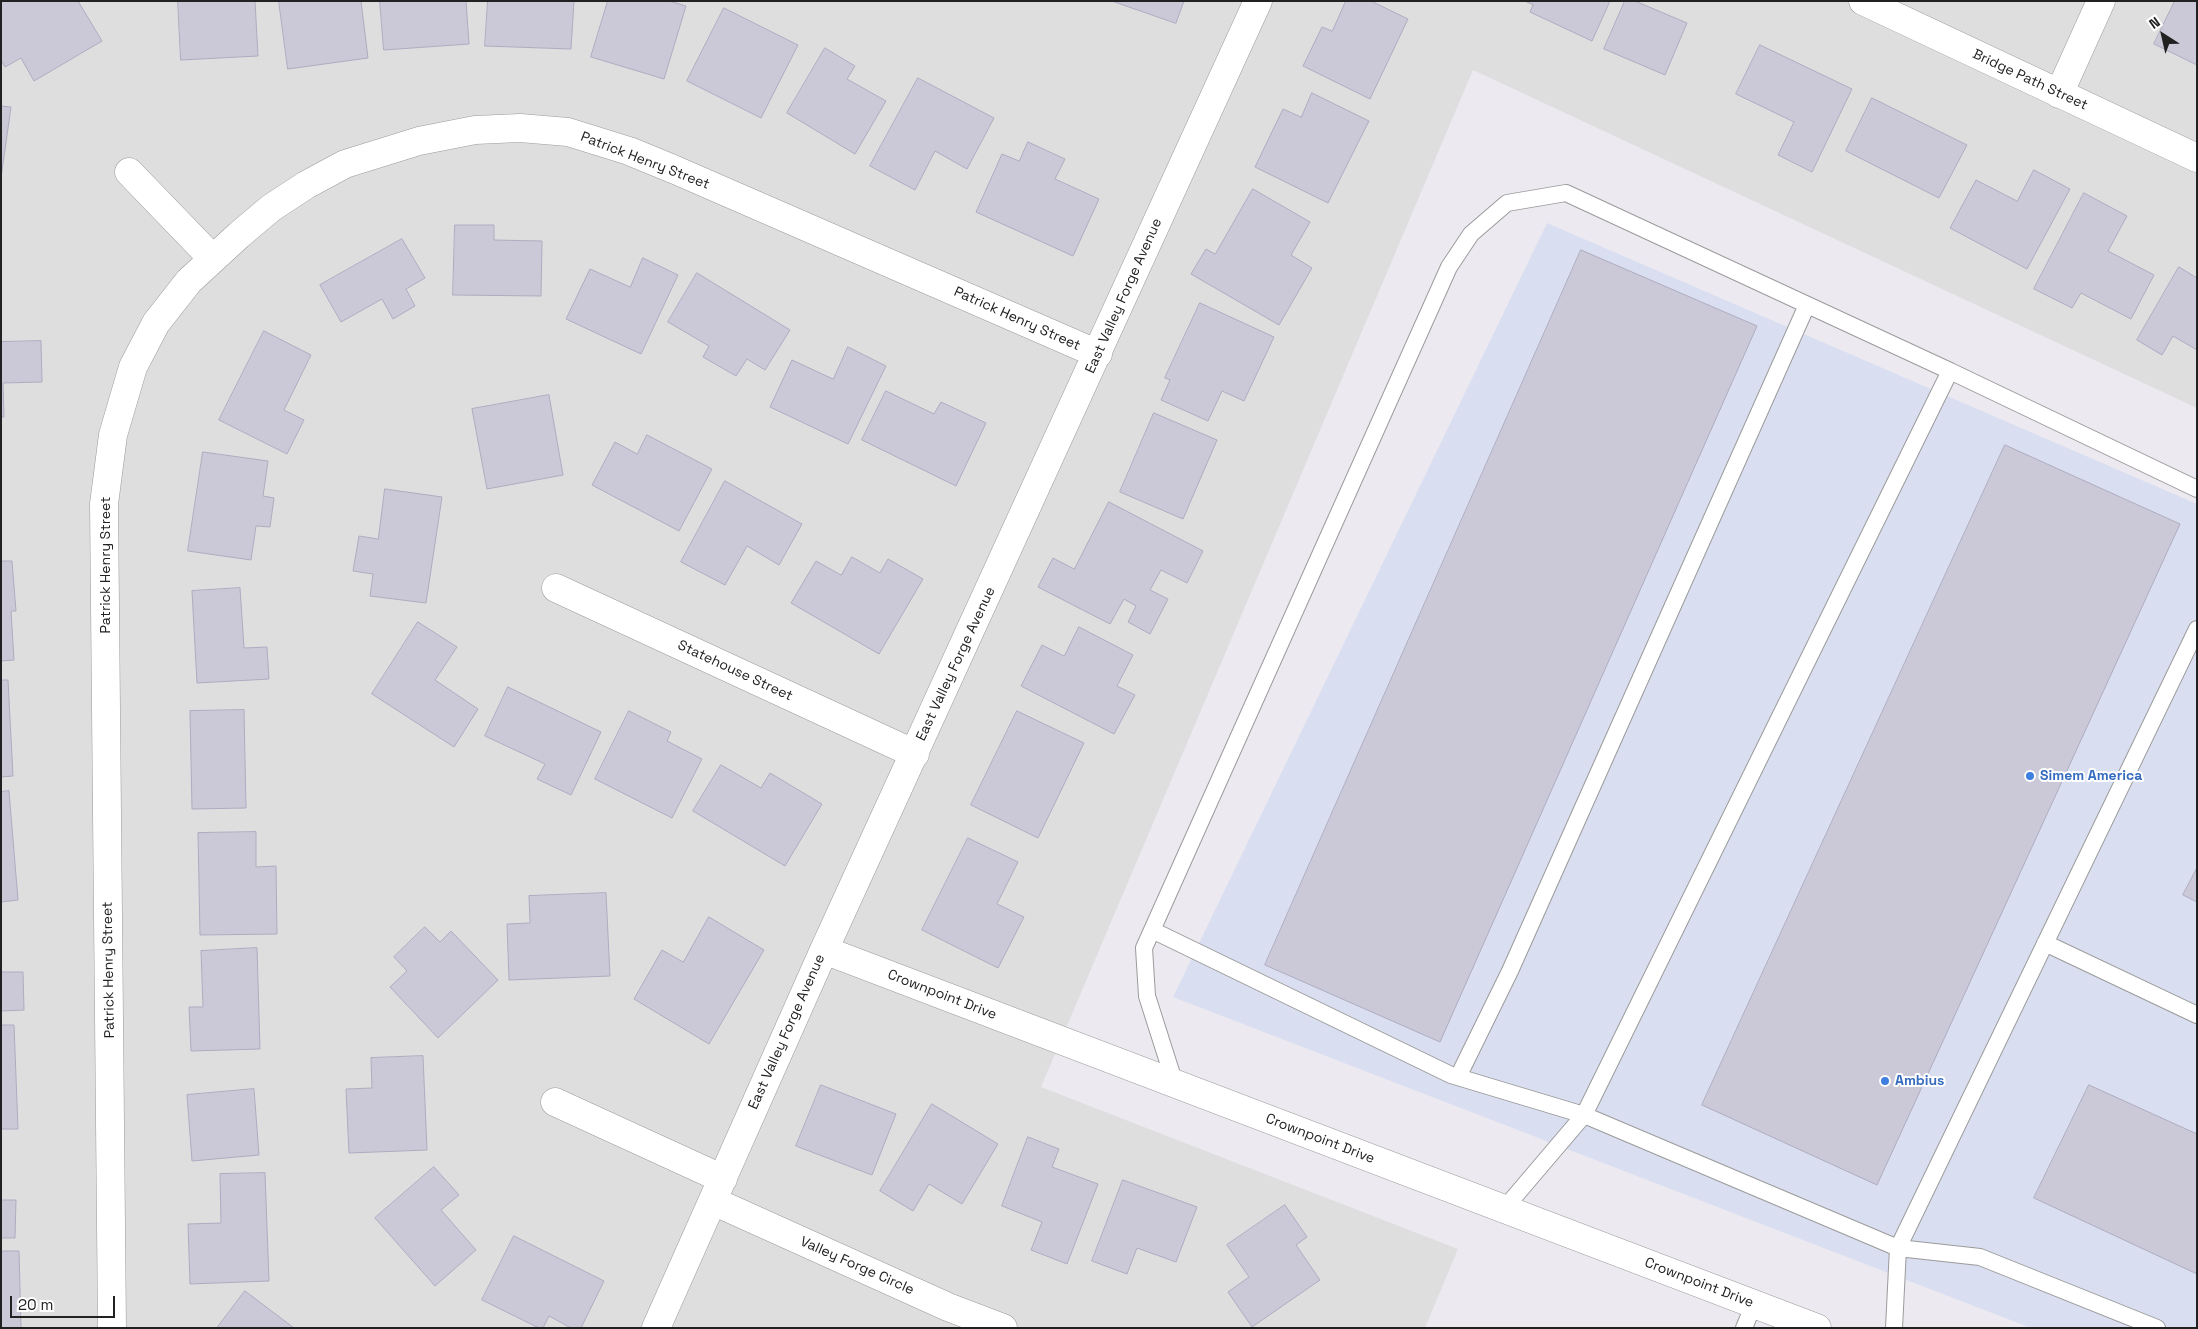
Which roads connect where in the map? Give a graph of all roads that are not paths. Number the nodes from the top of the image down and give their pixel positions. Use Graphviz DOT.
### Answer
graph roads {
  1 [pos="1258,1"];
  2 [pos="1863,1"];
  3 [pos="2101,1"];
  4 [pos="2059,94"];
  5 [pos="2197,158"];
  6 [pos="129,172"];
  7 [pos="213,258"];
  8 [pos="1807,305"];
  9 [pos="1098,354"];
  10 [pos="1950,371"];
  11 [pos="2197,489"];
  12 [pos="556,588"];
  13 [pos="2197,629"];
  14 [pos="915,754"];
  15 [pos="1152,930"];
  16 [pos="2045,943"];
  17 [pos="824,950"];
  18 [pos="2197,1016"];
  19 [pos="1458,1077"];
  20 [pos="1175,1084"];
  21 [pos="555,1102"];
  22 [pos="1584,1115"];
  23 [pos="718,1190"];
  24 [pos="1504,1209"];
  25 [pos="1898,1248"];
  26 [pos="1749,1316"];
  27 [pos="112,1328"];
  28 [pos="656,1328"];
  29 [pos="1003,1328"];
  30 [pos="1817,1328"];
  31 [pos="1894,1328"];
  32 [pos="2157,1328"];
  1 -- 9 [label="street, East Valley Forge Avenue"];
  2 -- 4 [label="street, Bridge Path Street"];
  3 -- 4 [label="street"];
  4 -- 5 [label="street, Bridge Path Street"];
  6 -- 7 [label="street"];
  7 -- 9 [label="street, Patrick Henry Street"];
  7 -- 27 [label="street, Patrick Henry Street"];
  8 -- 10 [label="lane"];
  8 -- 15 [label="lane"];
  8 -- 19 [label="lane"];
  9 -- 14 [label="street, East Valley Forge Avenue"];
  10 -- 11 [label="lane"];
  10 -- 22 [label="lane"];
  12 -- 14 [label="street, Statehouse Street"];
  13 -- 16 [label="lane"];
  14 -- 17 [label="street, East Valley Forge Avenue"];
  15 -- 19 [label="lane"];
  15 -- 20 [label="lane"];
  16 -- 18 [label="lane"];
  16 -- 25 [label="lane"];
  17 -- 20 [label="street, Crownpoint Drive"];
  17 -- 23 [label="street, East Valley Forge Avenue"];
  19 -- 22 [label="lane"];
  20 -- 24 [label="street, Crownpoint Drive"];
  21 -- 23 [label="street, Valley Forge Circle"];
  22 -- 24 [label="lane"];
  22 -- 25 [label="lane"];
  23 -- 28 [label="street, East Valley Forge Avenue"];
  23 -- 29 [label="street, Valley Forge Circle"];
  24 -- 26 [label="street, Crownpoint Drive"];
  25 -- 31 [label="lane"];
  25 -- 32 [label="lane"];
  26 -- 30 [label="street, Crownpoint Drive"];
}
